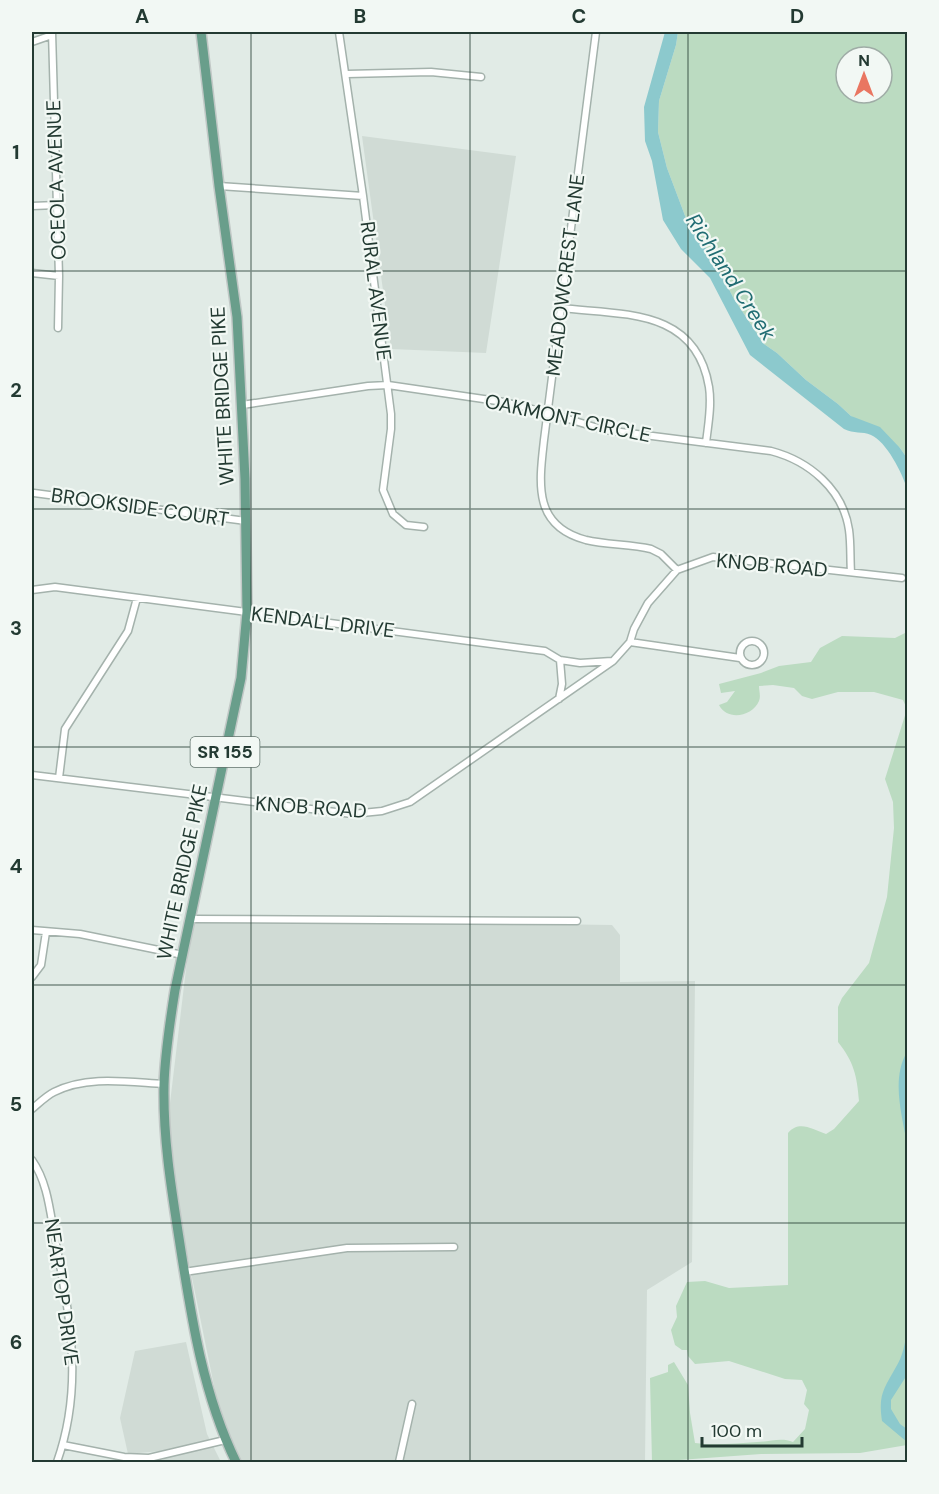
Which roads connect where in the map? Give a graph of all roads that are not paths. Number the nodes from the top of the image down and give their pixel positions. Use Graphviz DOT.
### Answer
graph roads {
  1 [pos="201,32"];
  2 [pos="339,32"];
  3 [pos="596,32"];
  4 [pos="52,33"];
  5 [pos="32,42"];
  6 [pos="347,74"];
  7 [pos="481,77"];
  8 [pos="219,186"];
  9 [pos="363,196"];
  10 [pos="57,205"];
  11 [pos="32,206"];
  12 [pos="32,273"];
  13 [pos="59,276"];
  14 [pos="561,308"];
  15 [pos="58,328"];
  16 [pos="388,385"];
  17 [pos="242,405"];
  18 [pos="548,413"];
  19 [pos="706,443"];
  20 [pos="34,493"];
  21 [pos="246,521"];
  22 [pos="424,527"];
  23 [pos="677,570"];
  24 [pos="851,572"];
  25 [pos="902,578"];
  26 [pos="32,590"];
  27 [pos="137,597"];
  28 [pos="247,612"];
  29 [pos="630,642"];
  30 [pos="740,658"];
  31 [pos="560,660"];
  32 [pos="613,660"];
  33 [pos="559,700"];
  34 [pos="32,775"];
  35 [pos="59,778"];
  36 [pos="217,798"];
  37 [pos="192,919"];
  38 [pos="577,921"];
  39 [pos="32,930"];
  40 [pos="46,932"];
  41 [pos="183,956"];
  42 [pos="32,977"];
  43 [pos="164,1084"];
  44 [pos="32,1109"];
  45 [pos="32,1160"];
  46 [pos="454,1247"];
  47 [pos="184,1272"];
  48 [pos="412,1404"];
  49 [pos="225,1440"];
  50 [pos="63,1445"];
  51 [pos="57,1462"];
  52 [pos="236,1462"];
  53 [pos="399,1462"];
  1 -- 8 [label="main road, WHITE BRIDGE PIKE / SR 155"];
  2 -- 6 [label="street, RURAL AVENUE"];
  3 -- 14 [label="street, MEADOWCREST LANE"];
  4 -- 5 [label="street"];
  4 -- 10 [label="street, OCEOLA AVENUE"];
  6 -- 7 [label="street"];
  6 -- 9 [label="street, RURAL AVENUE"];
  8 -- 9 [label="street"];
  8 -- 17 [label="main road, WHITE BRIDGE PIKE / SR 155"];
  9 -- 16 [label="street, RURAL AVENUE"];
  10 -- 11 [label="street"];
  10 -- 13 [label="street, OCEOLA AVENUE"];
  12 -- 13 [label="street"];
  13 -- 15 [label="street, OCEOLA AVENUE"];
  14 -- 18 [label="street, MEADOWCREST LANE"];
  14 -- 19 [label="street"];
  16 -- 17 [label="street, OAKMONT CIRCLE"];
  16 -- 18 [label="street, OAKMONT CIRCLE"];
  16 -- 22 [label="street, RURAL AVENUE"];
  17 -- 21 [label="main road, WHITE BRIDGE PIKE / SR 155"];
  18 -- 19 [label="street, OAKMONT CIRCLE"];
  18 -- 23 [label="street, MEADOWCREST LANE"];
  19 -- 24 [label="street, OAKMONT CIRCLE"];
  20 -- 21 [label="street, BROOKSIDE COURT"];
  21 -- 28 [label="main road, WHITE BRIDGE PIKE / SR 155"];
  23 -- 24 [label="street, KNOB ROAD"];
  23 -- 29 [label="street, KNOB ROAD"];
  24 -- 25 [label="street, KNOB ROAD"];
  26 -- 27 [label="street, KENDALL DRIVE"];
  27 -- 28 [label="street, KENDALL DRIVE"];
  27 -- 35 [label="street"];
  28 -- 31 [label="street, KENDALL DRIVE"];
  28 -- 36 [label="main road, WHITE BRIDGE PIKE / SR 155"];
  29 -- 30 [label="street"];
  29 -- 32 [label="street, KNOB ROAD"];
  31 -- 32 [label="street, KENDALL DRIVE"];
  31 -- 33 [label="street"];
  32 -- 33 [label="street, KNOB ROAD"];
  33 -- 36 [label="street, KNOB ROAD"];
  34 -- 35 [label="street, KNOB ROAD"];
  35 -- 36 [label="street, KNOB ROAD"];
  36 -- 37 [label="main road, WHITE BRIDGE PIKE / SR 155"];
  37 -- 38 [label="street"];
  37 -- 41 [label="main road, WHITE BRIDGE PIKE / SR 155"];
  39 -- 40 [label="street"];
  40 -- 41 [label="street"];
  40 -- 42 [label="street"];
  41 -- 43 [label="main road, WHITE BRIDGE PIKE / SR 155"];
  43 -- 44 [label="street"];
  43 -- 47 [label="main road, WHITE BRIDGE PIKE / SR 155"];
  45 -- 50 [label="street, NEARTOP DRIVE"];
  46 -- 47 [label="street"];
  47 -- 49 [label="main road, WHITE BRIDGE PIKE / SR 155"];
  48 -- 53 [label="street"];
  49 -- 50 [label="street"];
  49 -- 52 [label="main road, WHITE BRIDGE PIKE / SR 155"];
  50 -- 51 [label="street, NEARTOP DRIVE"];
}
